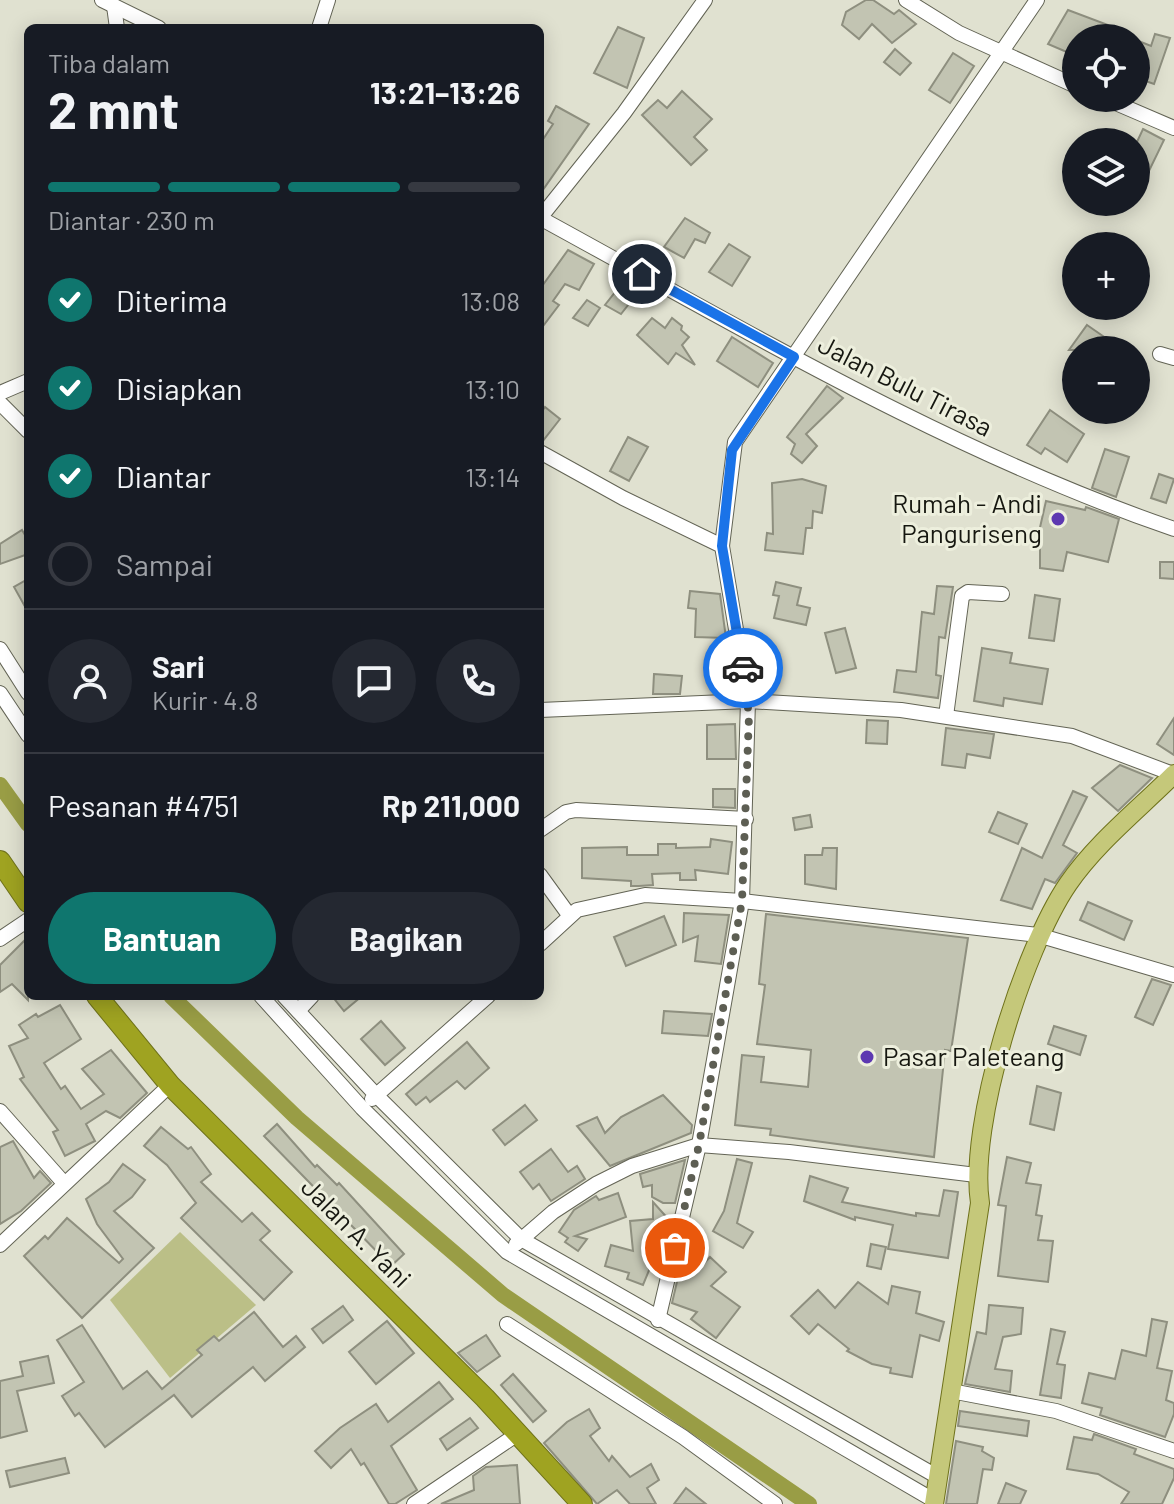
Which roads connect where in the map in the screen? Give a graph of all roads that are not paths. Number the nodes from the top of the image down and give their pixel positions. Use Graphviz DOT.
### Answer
graph roads {
  1 [pos="328,0"];
  2 [pos="705,0"];
  3 [pos="906,0"];
  4 [pos="1037,0"];
  5 [pos="108,3"];
  6 [pos="116,24"];
  7 [pos="151,24"];
  8 [pos="320,24"];
  9 [pos="1001,55"];
  10 [pos="1062,80"];
  11 [pos="1137,112"];
  12 [pos="1174,128"];
  13 [pos="544,213"];
  14 [pos="544,220"];
  15 [pos="794,357"];
  16 [pos="24,383"];
  17 [pos="0,393"];
  18 [pos="0,403"];
  19 [pos="24,427"];
  20 [pos="544,454"];
  21 [pos="1174,529"];
  22 [pos="722,546"];
  23 [pos="1002,594"];
  24 [pos="0,649"];
  25 [pos="24,687"];
  26 [pos="0,693"];
  27 [pos="748,701"];
  28 [pos="544,710"];
  29 [pos="946,716"];
  30 [pos="24,729"];
  31 [pos="1174,774"];
  32 [pos="746,819"];
  33 [pos="544,827"];
  34 [pos="0,861"];
  35 [pos="544,881"];
  36 [pos="24,896"];
  37 [pos="742,901"];
  38 [pos="569,915"];
  39 [pos="24,923"];
  40 [pos="1038,935"];
  41 [pos="0,939"];
  42 [pos="544,940"];
  43 [pos="1174,975"];
  44 [pos="100,1000"];
  45 [pos="265,1000"];
  46 [pos="288,1000"];
  47 [pos="310,1000"];
  48 [pos="483,1000"];
  49 [pos="301,1014"];
  50 [pos="290,1028"];
  51 [pos="170,1085"];
  52 [pos="376,1095"];
  53 [pos="362,1108"];
  54 [pos="0,1111"];
  55 [pos="699,1145"];
  56 [pos="976,1175"];
  57 [pos="63,1182"];
  58 [pos="521,1239"];
  59 [pos="0,1245"];
  60 [pos="507,1252"];
  61 [pos="658,1320"];
  62 [pos="507,1324"];
  63 [pos="951,1391"];
  64 [pos="519,1433"];
  65 [pos="1174,1451"];
  66 [pos="938,1477"];
  67 [pos="935,1502"];
  68 [pos="414,1504"];
  69 [pos="582,1504"];
  70 [pos="775,1504"];
  1 -- 8 [label="street"];
  2 -- 13 [label="street"];
  3 -- 9 [label="street"];
  4 -- 9 [label="street"];
  5 -- 6 [label="street"];
  5 -- 7 [label="street"];
  9 -- 10 [label="street"];
  9 -- 15 [label="street"];
  11 -- 12 [label="street"];
  14 -- 15 [label="street, Jalan Bulu Tirasa"];
  15 -- 21 [label="street, Jalan Bulu Tirasa"];
  15 -- 22 [label="street"];
  16 -- 17 [label="street"];
  18 -- 19 [label="street"];
  20 -- 22 [label="street"];
  22 -- 27 [label="street"];
  23 -- 29 [label="street"];
  24 -- 25 [label="street"];
  26 -- 30 [label="street"];
  27 -- 28 [label="street"];
  27 -- 29 [label="street"];
  27 -- 32 [label="street"];
  29 -- 31 [label="street"];
  31 -- 40 [label="main road"];
  32 -- 33 [label="street"];
  32 -- 37 [label="street"];
  34 -- 36 [label="highway"];
  35 -- 38 [label="street"];
  37 -- 38 [label="street"];
  37 -- 40 [label="street"];
  37 -- 55 [label="street"];
  38 -- 42 [label="street"];
  39 -- 41 [label="street"];
  40 -- 43 [label="street"];
  40 -- 56 [label="main road"];
  44 -- 51 [label="highway, Jalan A. Yani"];
  45 -- 50 [label="street"];
  46 -- 49 [label="street"];
  47 -- 49 [label="street"];
  48 -- 52 [label="street"];
  49 -- 50 [label="street"];
  49 -- 52 [label="street"];
  50 -- 53 [label="street"];
  51 -- 57 [label="street"];
  51 -- 64 [label="highway, Jalan A. Yani"];
  52 -- 53 [label="street"];
  52 -- 58 [label="street"];
  53 -- 60 [label="street"];
  54 -- 57 [label="street"];
  55 -- 56 [label="street"];
  55 -- 58 [label="street"];
  55 -- 61 [label="street"];
  56 -- 63 [label="main road"];
  57 -- 59 [label="street"];
  58 -- 60 [label="street"];
  58 -- 61 [label="street"];
  60 -- 67 [label="street"];
  61 -- 66 [label="street"];
  62 -- 70 [label="street"];
  63 -- 65 [label="street"];
  63 -- 66 [label="main road"];
  64 -- 68 [label="street"];
  64 -- 69 [label="highway, Jalan A. Yani"];
  66 -- 67 [label="main road"];
}
